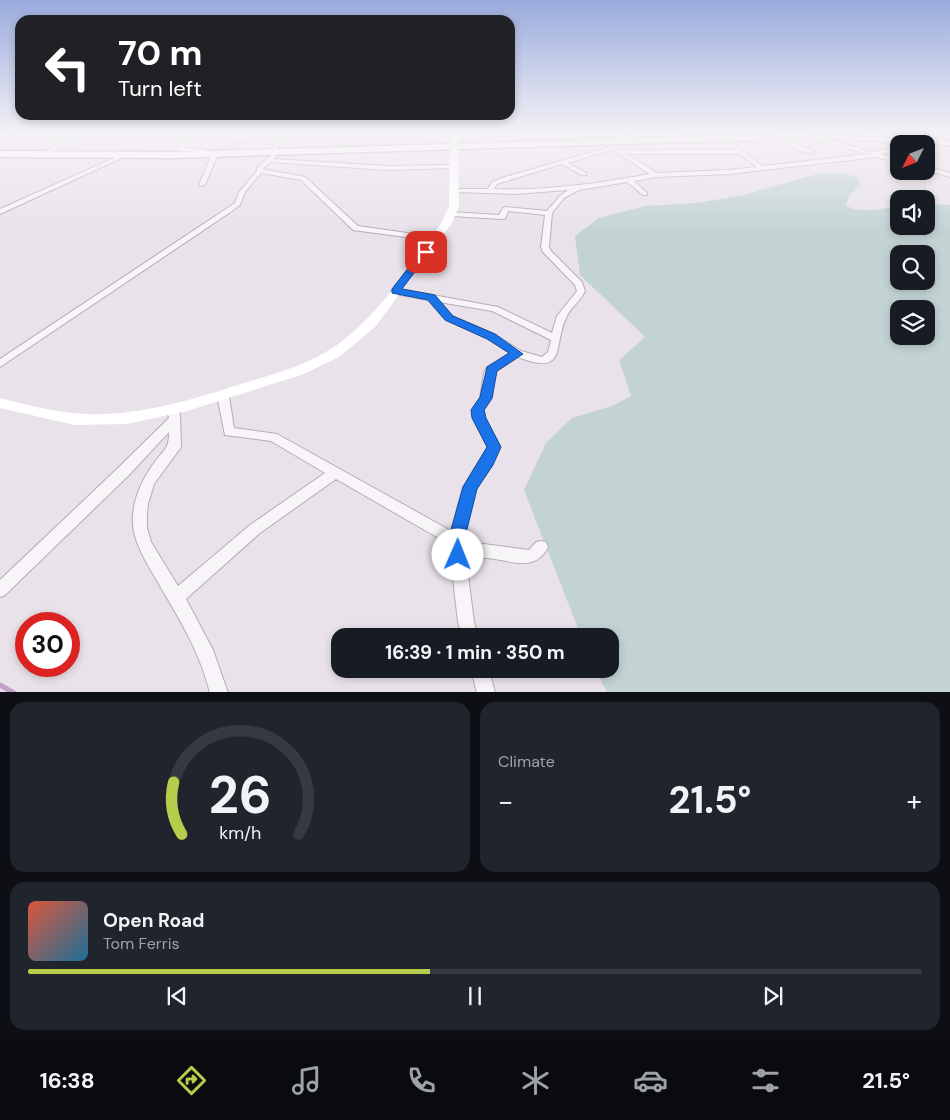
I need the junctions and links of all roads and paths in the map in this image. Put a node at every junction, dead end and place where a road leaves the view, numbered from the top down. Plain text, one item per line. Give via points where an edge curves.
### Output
1 (100, 166) edge
2 (210, 166) edge
3 (262, 166) edge
4 (372, 166) edge
5 (443, 166) edge
6 (453, 166) edge
7 (551, 166) edge
8 (570, 166) edge
9 (642, 166) edge
10 (776, 166) edge
11 (762, 168) joint
12 (950, 169) edge
13 (260, 171) junction
14 (936, 171) joint
15 (584, 174) dead end
16 (703, 174) junction
17 (656, 175) junction
18 (950, 175) edge
19 (628, 179) junction
20 (706, 181) dead end
21 (202, 185) dead end
22 (577, 188) junction
23 (454, 190) junction
24 (490, 191) junction
25 (645, 194) dead end
26 (0, 212) edge
27 (549, 213) junction
28 (451, 214) junction
29 (436, 239) junction
30 (396, 291) junction
31 (432, 298) junction
32 (556, 339) junction
33 (517, 354) junction
34 (0, 364) edge
35 (223, 396) junction
36 (0, 403) edge
37 (174, 414) junction
38 (335, 473) junction
39 (541, 547) dead end
40 (457, 548) junction
41 (0, 590) edge
42 (176, 597) junction
43 (468, 628) edge
44 (482, 678) edge
45 (219, 692) edge
46 (486, 692) edge

1 - 26 street
2 - 21 street
3 - 13 street
4 - 5 street
6 - 23 main road
7 - 24 street via 494,182
8 - 15 street
9 - 17 street
10 - 11 street
11 - 16 street
12 - 14 street
13 - 29 street via 303,178 356,228
13 - 34 street via 242,192 238,204 230,210
14 - 18 street
16 - 17 street
16 - 20 street
17 - 19 street
19 - 22 street
19 - 25 street
22 - 24 street
22 - 27 street via 562,197
23 - 24 street
23 - 28 main road
27 - 28 street via 505,209 502,217
27 - 32 street via 547,252 581,289 577,299 564,313
28 - 29 main road
29 - 30 main road
30 - 31 street
30 - 35 main road via 365,328 329,356
31 - 32 street via 495,309
31 - 33 street via 449,318 491,336
32 - 33 street via 555,353 546,360
33 - 40 street via 489,373 486,398 478,410 494,447 470,487
35 - 37 main road
35 - 38 street via 229,432 273,437
36 - 37 main road via 58,418 84,420
37 - 41 street via 123,472
37 - 42 street via 175,447 156,467 148,483 142,499 139,530
38 - 40 street
38 - 42 street via 255,529
39 - 40 street via 530,557
40 - 43 street
42 - 45 street via 198,638
44 - 46 street

